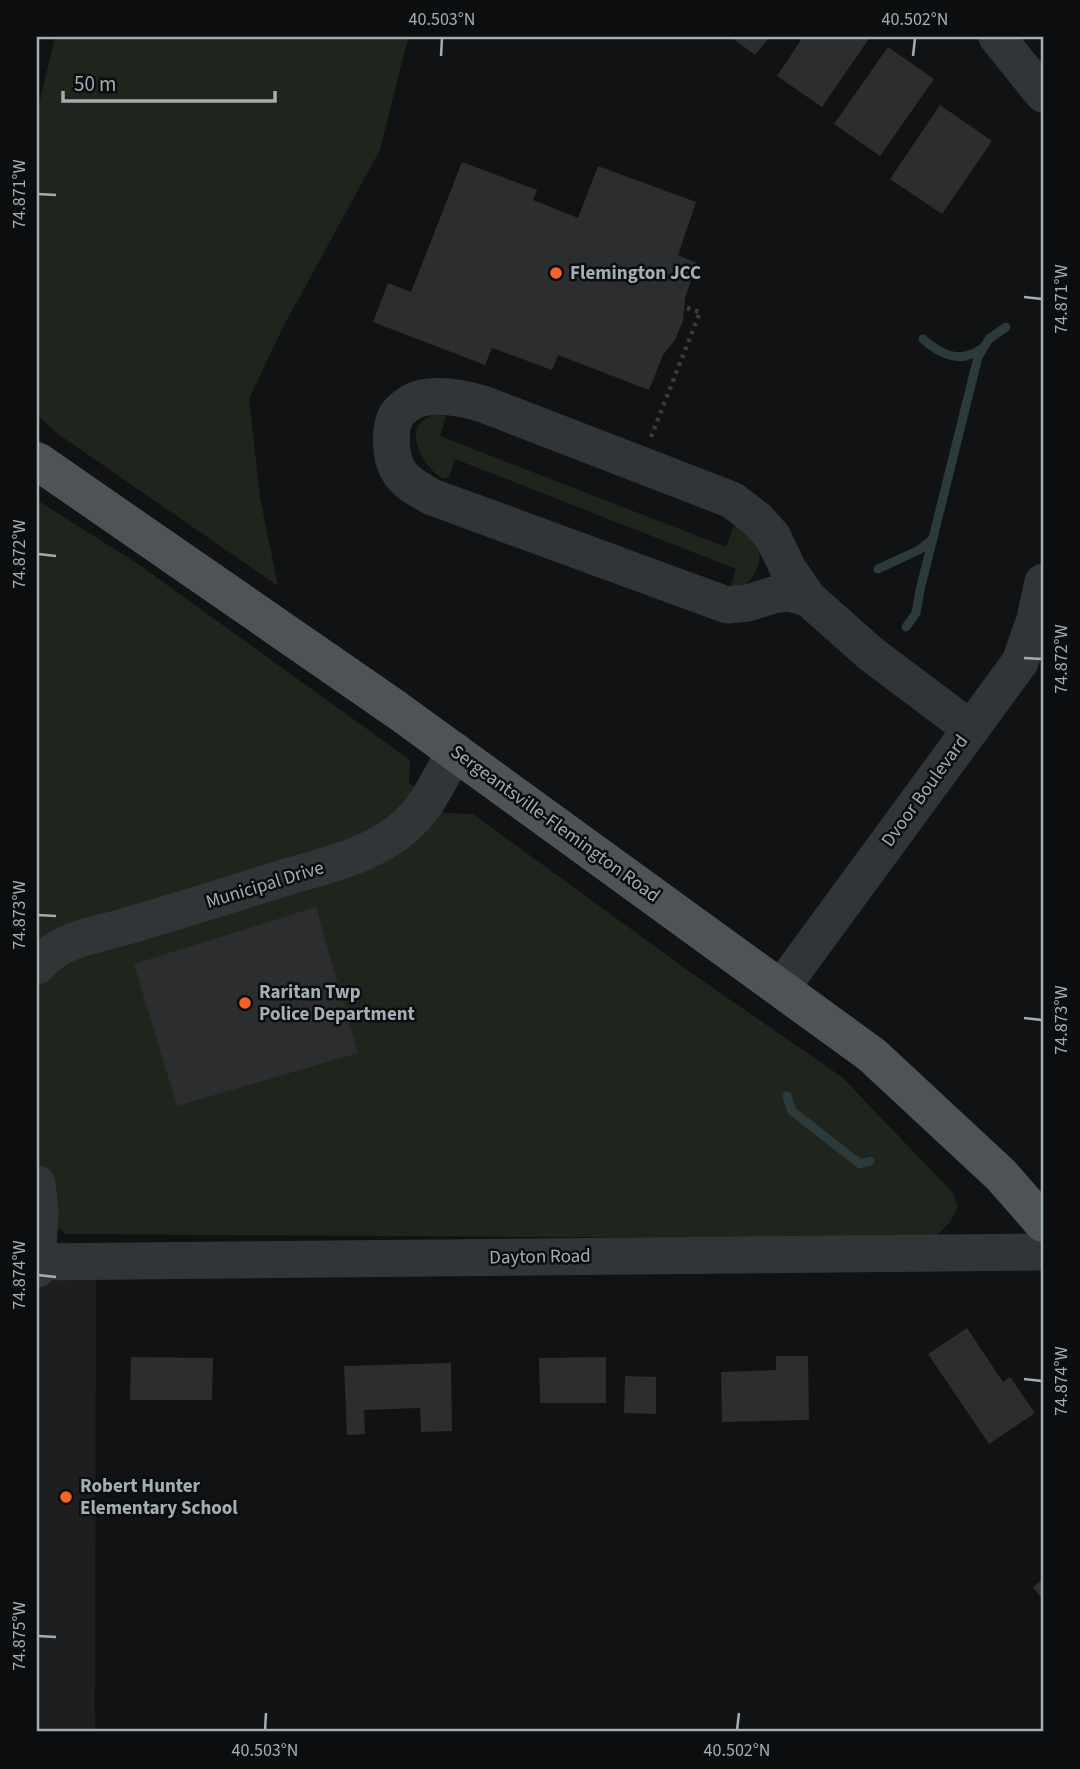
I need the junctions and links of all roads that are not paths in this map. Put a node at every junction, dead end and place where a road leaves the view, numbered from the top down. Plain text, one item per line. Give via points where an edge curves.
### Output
1 (997, 37) edge
2 (1043, 94) edge
3 (37, 461) edge
4 (1043, 582) edge
5 (808, 598) junction
6 (971, 729) junction
7 (455, 751) junction
8 (37, 966) edge
9 (781, 988) junction
10 (37, 1184) edge
11 (1043, 1223) edge
12 (1043, 1252) edge
13 (37, 1262) edge
14 (37, 1269) edge

1 - 2 street
3 - 7 main road, Sergeantsville-Flemington Road
4 - 6 street, Dvoor Boulevard via 1020,662
5 - 5 street via 772,537 732,500 466,399 438,396 416,400 397,415 390,442 397,469 432,497 727,605 789,593
5 - 6 street via 871,654
6 - 9 street, Dvoor Boulevard
7 - 8 street, Municipal Drive via 429,799 403,829 381,844 331,865 76,939
7 - 9 main road, Sergeantsville-Flemington Road
9 - 11 main road, Sergeantsville-Flemington Road via 872,1055 1001,1175
10 - 13 street
12 - 13 street, Dayton Road
13 - 14 street

